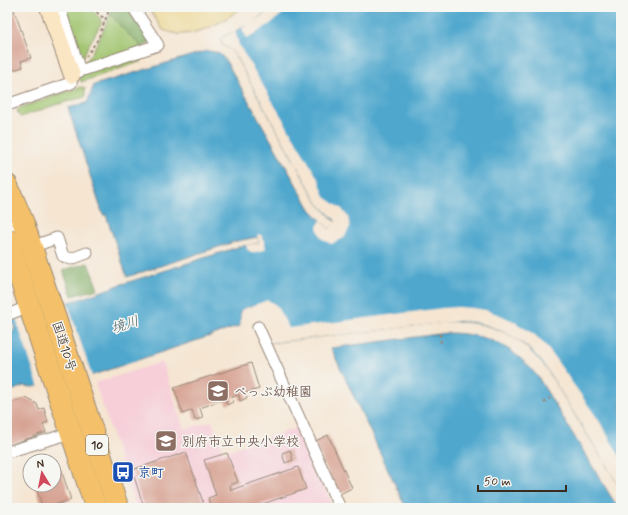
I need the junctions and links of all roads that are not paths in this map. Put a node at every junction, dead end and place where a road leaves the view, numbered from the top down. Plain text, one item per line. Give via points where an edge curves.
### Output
1 (48, 7) edge
2 (59, 7) edge
3 (133, 7) edge
4 (76, 73) junction
5 (7, 105) edge
6 (7, 185) edge
7 (15, 224) edge
8 (7, 239) edge
9 (31, 247) junction
10 (87, 253) dead end
11 (31, 309) junction
12 (7, 315) edge
13 (258, 327) dead end
14 (71, 433) junction
15 (7, 452) edge
16 (96, 508) edge
17 (118, 508) edge
18 (340, 508) edge

1 - 4 street
2 - 4 street
3 - 4 street via 158,45
4 - 5 street via 71,83
6 - 7 highway, 国道10号 / 10
7 - 9 highway, 国道10号 / 10
8 - 11 highway, 国道10号 / 10
9 - 10 street via 57,238 63,256 71,259
9 - 17 highway, 国道10号 / 10
11 - 12 street
11 - 14 highway, 国道10号 / 10
13 - 18 street
14 - 15 street
14 - 16 highway, 国道10号 / 10

